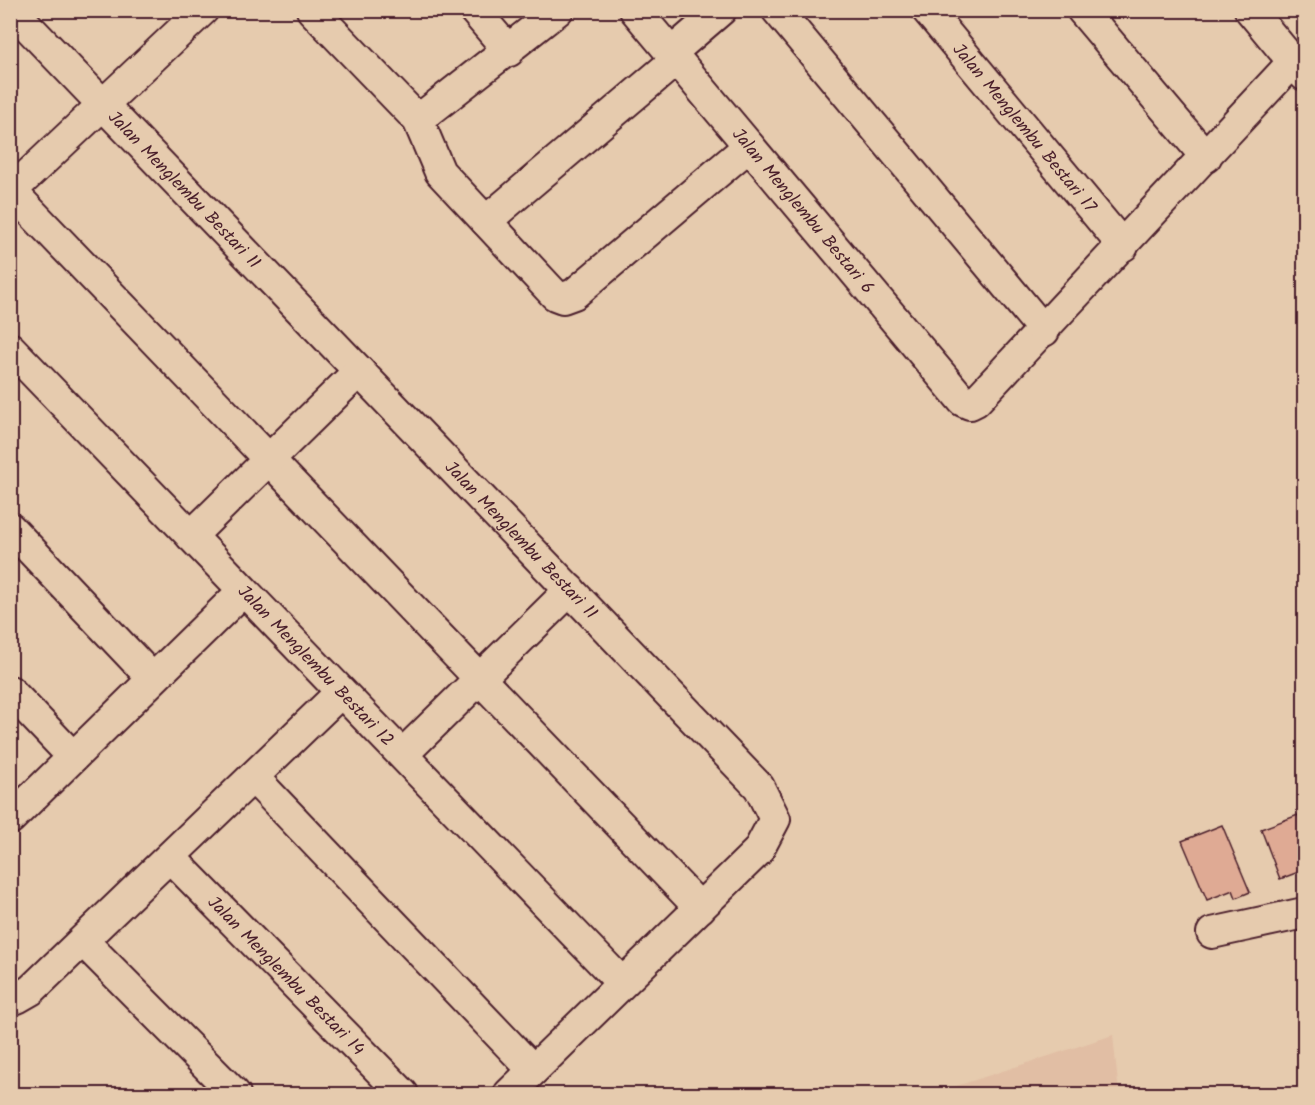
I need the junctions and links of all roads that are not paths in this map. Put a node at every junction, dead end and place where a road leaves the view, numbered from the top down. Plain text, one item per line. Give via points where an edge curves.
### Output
1 (12, 10) edge
2 (203, 10) edge
3 (312, 10) edge
4 (474, 10) edge
5 (558, 10) edge
6 (635, 10) edge
7 (721, 10) edge
8 (777, 10) edge
9 (927, 10) edge
10 (1082, 10) edge
11 (1250, 10) edge
12 (509, 51) junction
13 (674, 56) junction
14 (1299, 69) edge
15 (102, 104) junction
16 (418, 120) junction
17 (749, 146) junction
18 (1206, 157) junction
19 (11, 192) edge
20 (486, 221) junction
21 (1123, 246) junction
22 (1044, 331) junction
23 (10, 348) edge
24 (359, 371) junction
25 (269, 459) junction
26 (10, 528) edge
27 (191, 536) junction
28 (570, 590) junction
29 (243, 591) junction
30 (152, 678) junction
31 (479, 678) junction
32 (10, 691) edge
33 (340, 693) junction
34 (402, 754) junction
35 (73, 757) junction
36 (253, 777) junction
37 (10, 819) edge
38 (170, 857) junction
39 (700, 908) junction
40 (1305, 913) edge
41 (1212, 933) dead end
42 (83, 940) junction
43 (622, 983) junction
44 (10, 996) edge
45 (533, 1070) junction
46 (235, 1095) edge
47 (403, 1095) edge
48 (509, 1095) edge

1 - 15 street, Jalan Menglembu Bestari 11
2 - 15 street
3 - 16 street
4 - 12 street
5 - 12 street
6 - 13 street, Jalan Menglembu Bestari 6
7 - 13 street
8 - 22 street
9 - 21 street, Jalan Menglembu Bestari 17
10 - 18 street
11 - 14 street
12 - 16 street
13 - 17 street, Jalan Menglembu Bestari 6
13 - 20 street
14 - 18 street
15 - 19 street
15 - 24 street, Jalan Menglembu Bestari 11
16 - 20 street via 440,172
17 - 20 street via 574,294 564,297 555,295
17 - 22 street, Jalan Menglembu Bestari 6 via 963,401 976,401
18 - 21 street
19 - 25 street
21 - 22 street
23 - 27 street, Jalan Menglembu Bestari 12
24 - 25 street
24 - 28 street, Jalan Menglembu Bestari 11
25 - 27 street
25 - 31 street
26 - 30 street
27 - 29 street, Jalan Menglembu Bestari 12
28 - 31 street
28 - 39 street, Jalan Menglembu Bestari 11 via 759,787 775,819 758,851
29 - 30 street
29 - 33 street, Jalan Menglembu Bestari 12
30 - 35 street
31 - 34 street
31 - 39 street
32 - 35 street
33 - 34 street, Jalan Menglembu Bestari 12
33 - 36 street
34 - 43 street, Jalan Menglembu Bestari 12
35 - 37 street
36 - 38 street
36 - 45 street
38 - 42 street
38 - 47 street, Jalan Menglembu Bestari 14
39 - 43 street, Jalan Menglembu Bestari 11
40 - 41 street
42 - 44 street via 31,990 17,998
42 - 46 street
43 - 45 street, Jalan Menglembu Bestari 11
45 - 48 street, Jalan Menglembu Bestari 11

